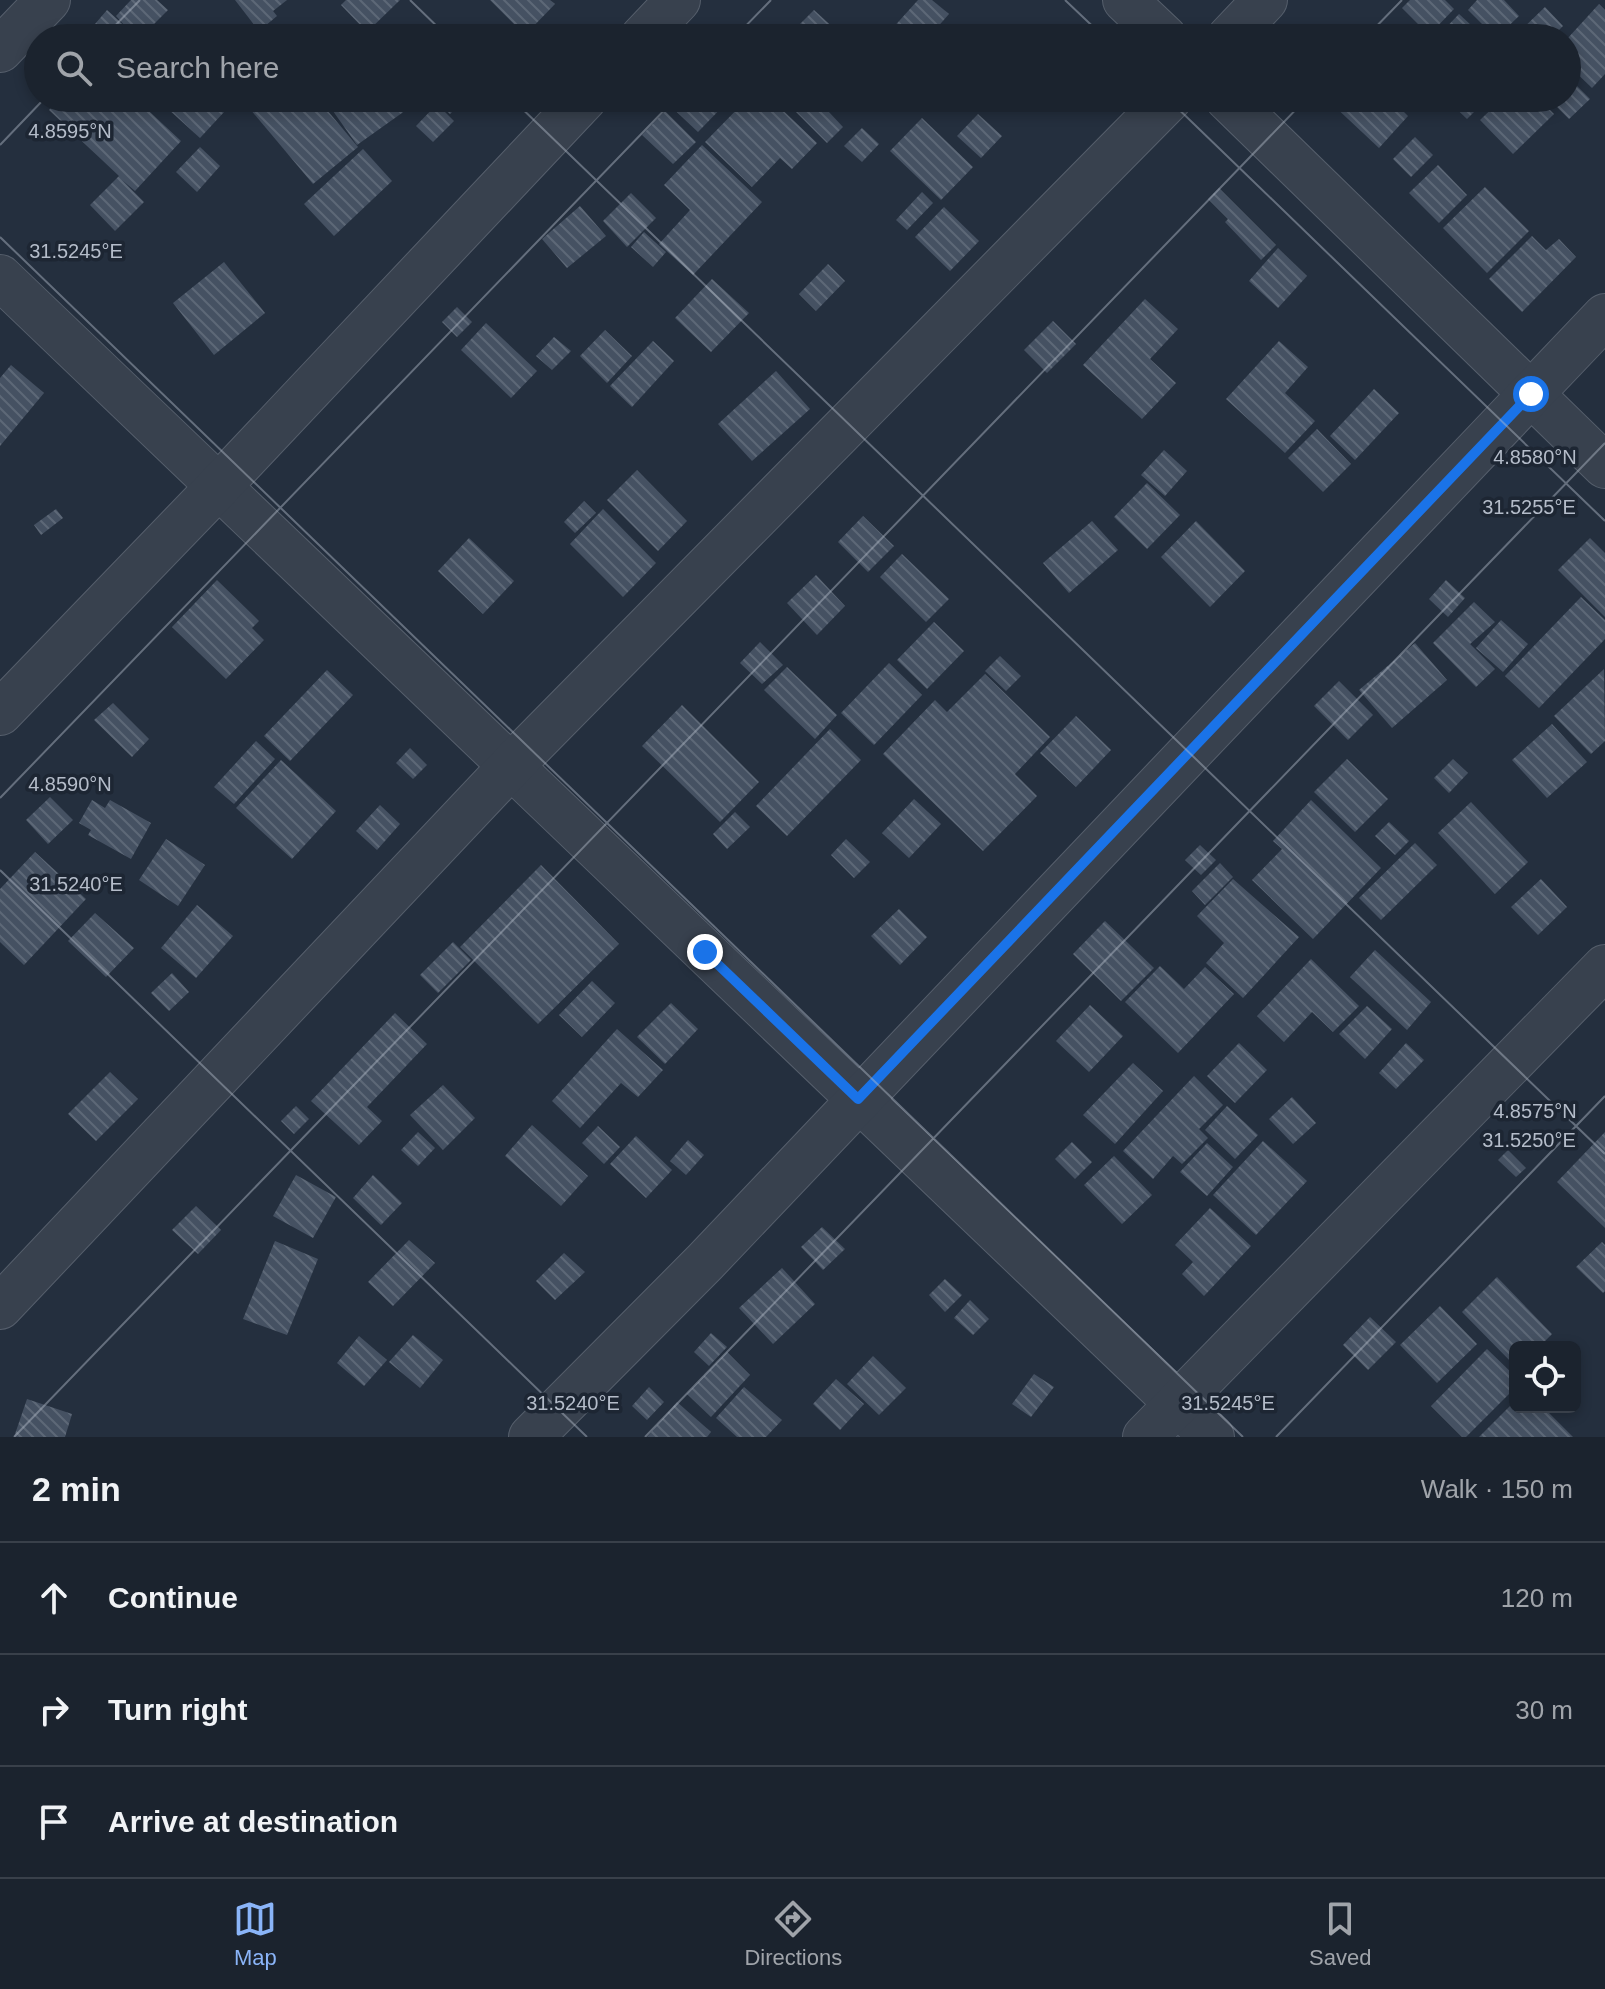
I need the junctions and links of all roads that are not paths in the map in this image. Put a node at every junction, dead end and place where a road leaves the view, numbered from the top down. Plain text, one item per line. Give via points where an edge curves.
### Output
1 (48, 0) edge
2 (678, 0) edge
3 (1125, 0) edge
4 (1265, 0) edge
5 (25, 24) edge
6 (655, 24) edge
7 (1150, 24) edge
8 (1242, 24) edge
9 (24, 25) edge
10 (0, 50) edge
11 (572, 112) edge
12 (1156, 112) edge
13 (1241, 112) edge
14 (0, 277) edge
15 (1605, 316) edge
16 (1531, 394) junction
17 (1605, 466) edge
18 (219, 486) junction
19 (0, 713) edge
20 (511, 766) junction
21 (1605, 967) edge
22 (858, 1099) junction
23 (0, 1307) edge
24 (1176, 1403) junction
25 (531, 1437) edge
26 (1145, 1437) edge
27 (1212, 1437) edge

1 - 5 street
2 - 6 street
3 - 7 street
4 - 8 street
9 - 10 street
11 - 18 street
12 - 20 street
13 - 16 street
14 - 18 street
15 - 16 street
16 - 17 street
16 - 22 street
18 - 19 street
18 - 20 street
20 - 22 street
20 - 23 street
21 - 24 street
22 - 24 street
22 - 25 street
24 - 26 street
24 - 27 street

